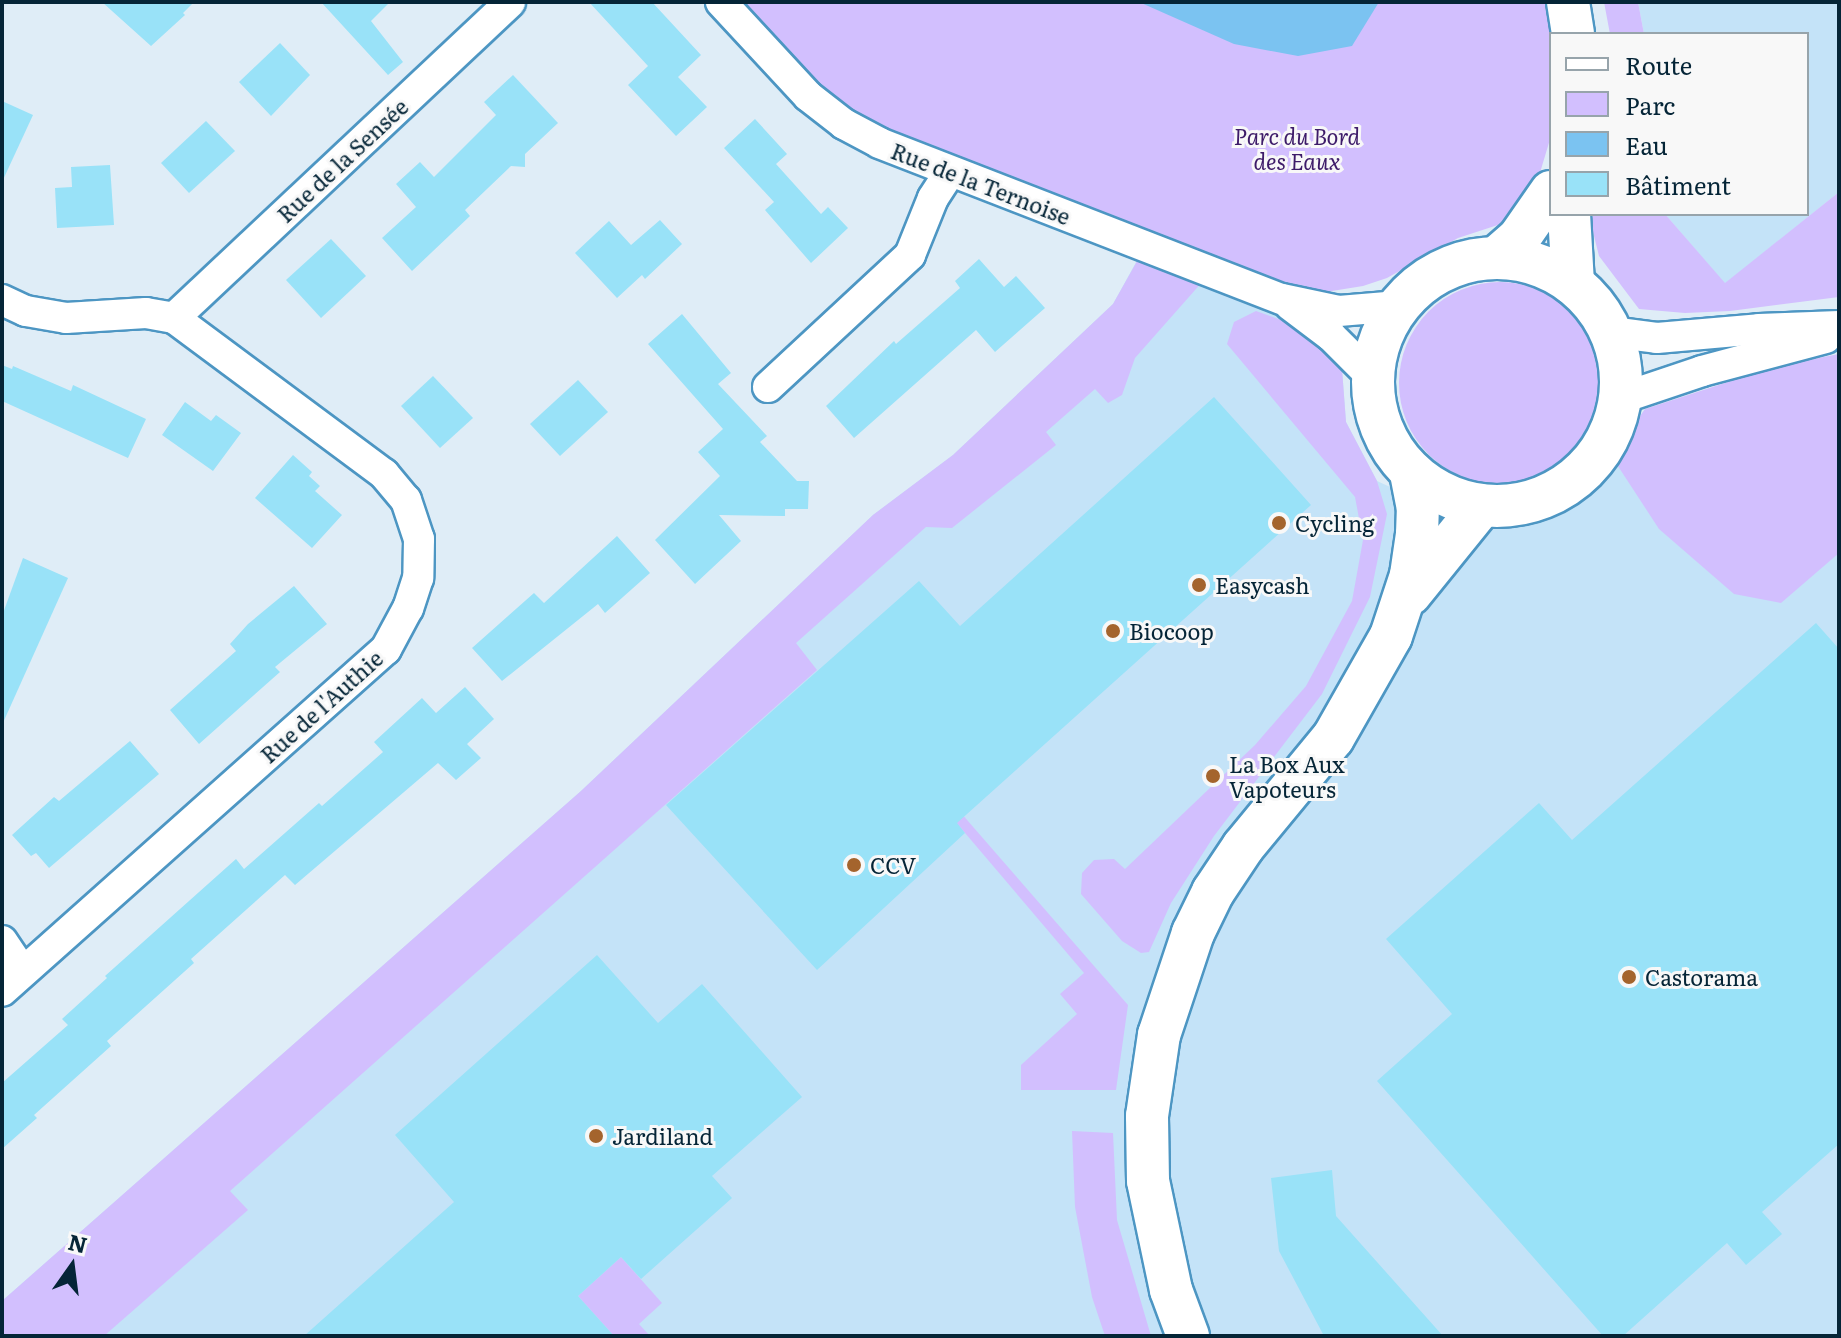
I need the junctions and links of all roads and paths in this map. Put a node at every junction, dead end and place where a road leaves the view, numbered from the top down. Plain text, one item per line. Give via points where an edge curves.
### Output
1 (510, 2) edge
2 (721, 2) edge
3 (1568, 2) edge
4 (1573, 32) edge
5 (950, 172) junction
6 (1549, 195) edge
7 (1569, 216) edge
8 (1496, 258) junction
9 (1573, 284) junction
10 (1282, 299) junction
11 (2, 300) edge
12 (1399, 306) junction
13 (174, 318) junction
14 (1839, 326) edge
15 (1611, 332) junction
16 (1839, 334) edge
17 (1373, 378) junction
18 (768, 387) dead end
19 (1622, 398) junction
20 (1411, 472) junction
21 (1482, 505) junction
22 (1403, 606) junction
23 (2, 941) edge
24 (12, 981) edge
25 (1188, 1336) edge

1 - 13 street, Rue de la Sensée
2 - 5 street, Rue de la Ternoise via 808,96 844,124
3 - 4 street
5 - 10 street, Rue de la Ternoise
5 - 18 street via 933,198 910,255
6 - 8 street via 1519,238
7 - 9 street
8 - 9 street via 1537,264
8 - 12 street via 1459,264 1426,280
9 - 15 street via 1595,305
10 - 12 street, Rue de la Ternoise via 1339,311
10 - 17 street, Rue de la Ternoise via 1331,336
11 - 13 street via 26,311 66,318 146,313
12 - 17 street via 1380,339
13 - 24 street, Rue de l'Authie via 384,474 406,500 415,526 418,578 386,649
14 - 15 street via 1657,338
15 - 19 street
16 - 19 street
17 - 20 street via 1380,423
19 - 21 street via 1608,439 1570,482 1513,505
20 - 21 street via 1444,494
20 - 22 street via 1417,534
21 - 22 street
22 - 25 street via 1333,738 1213,892 1193,933 1159,1035 1147,1116 1148,1181 1171,1290
23 - 24 street

